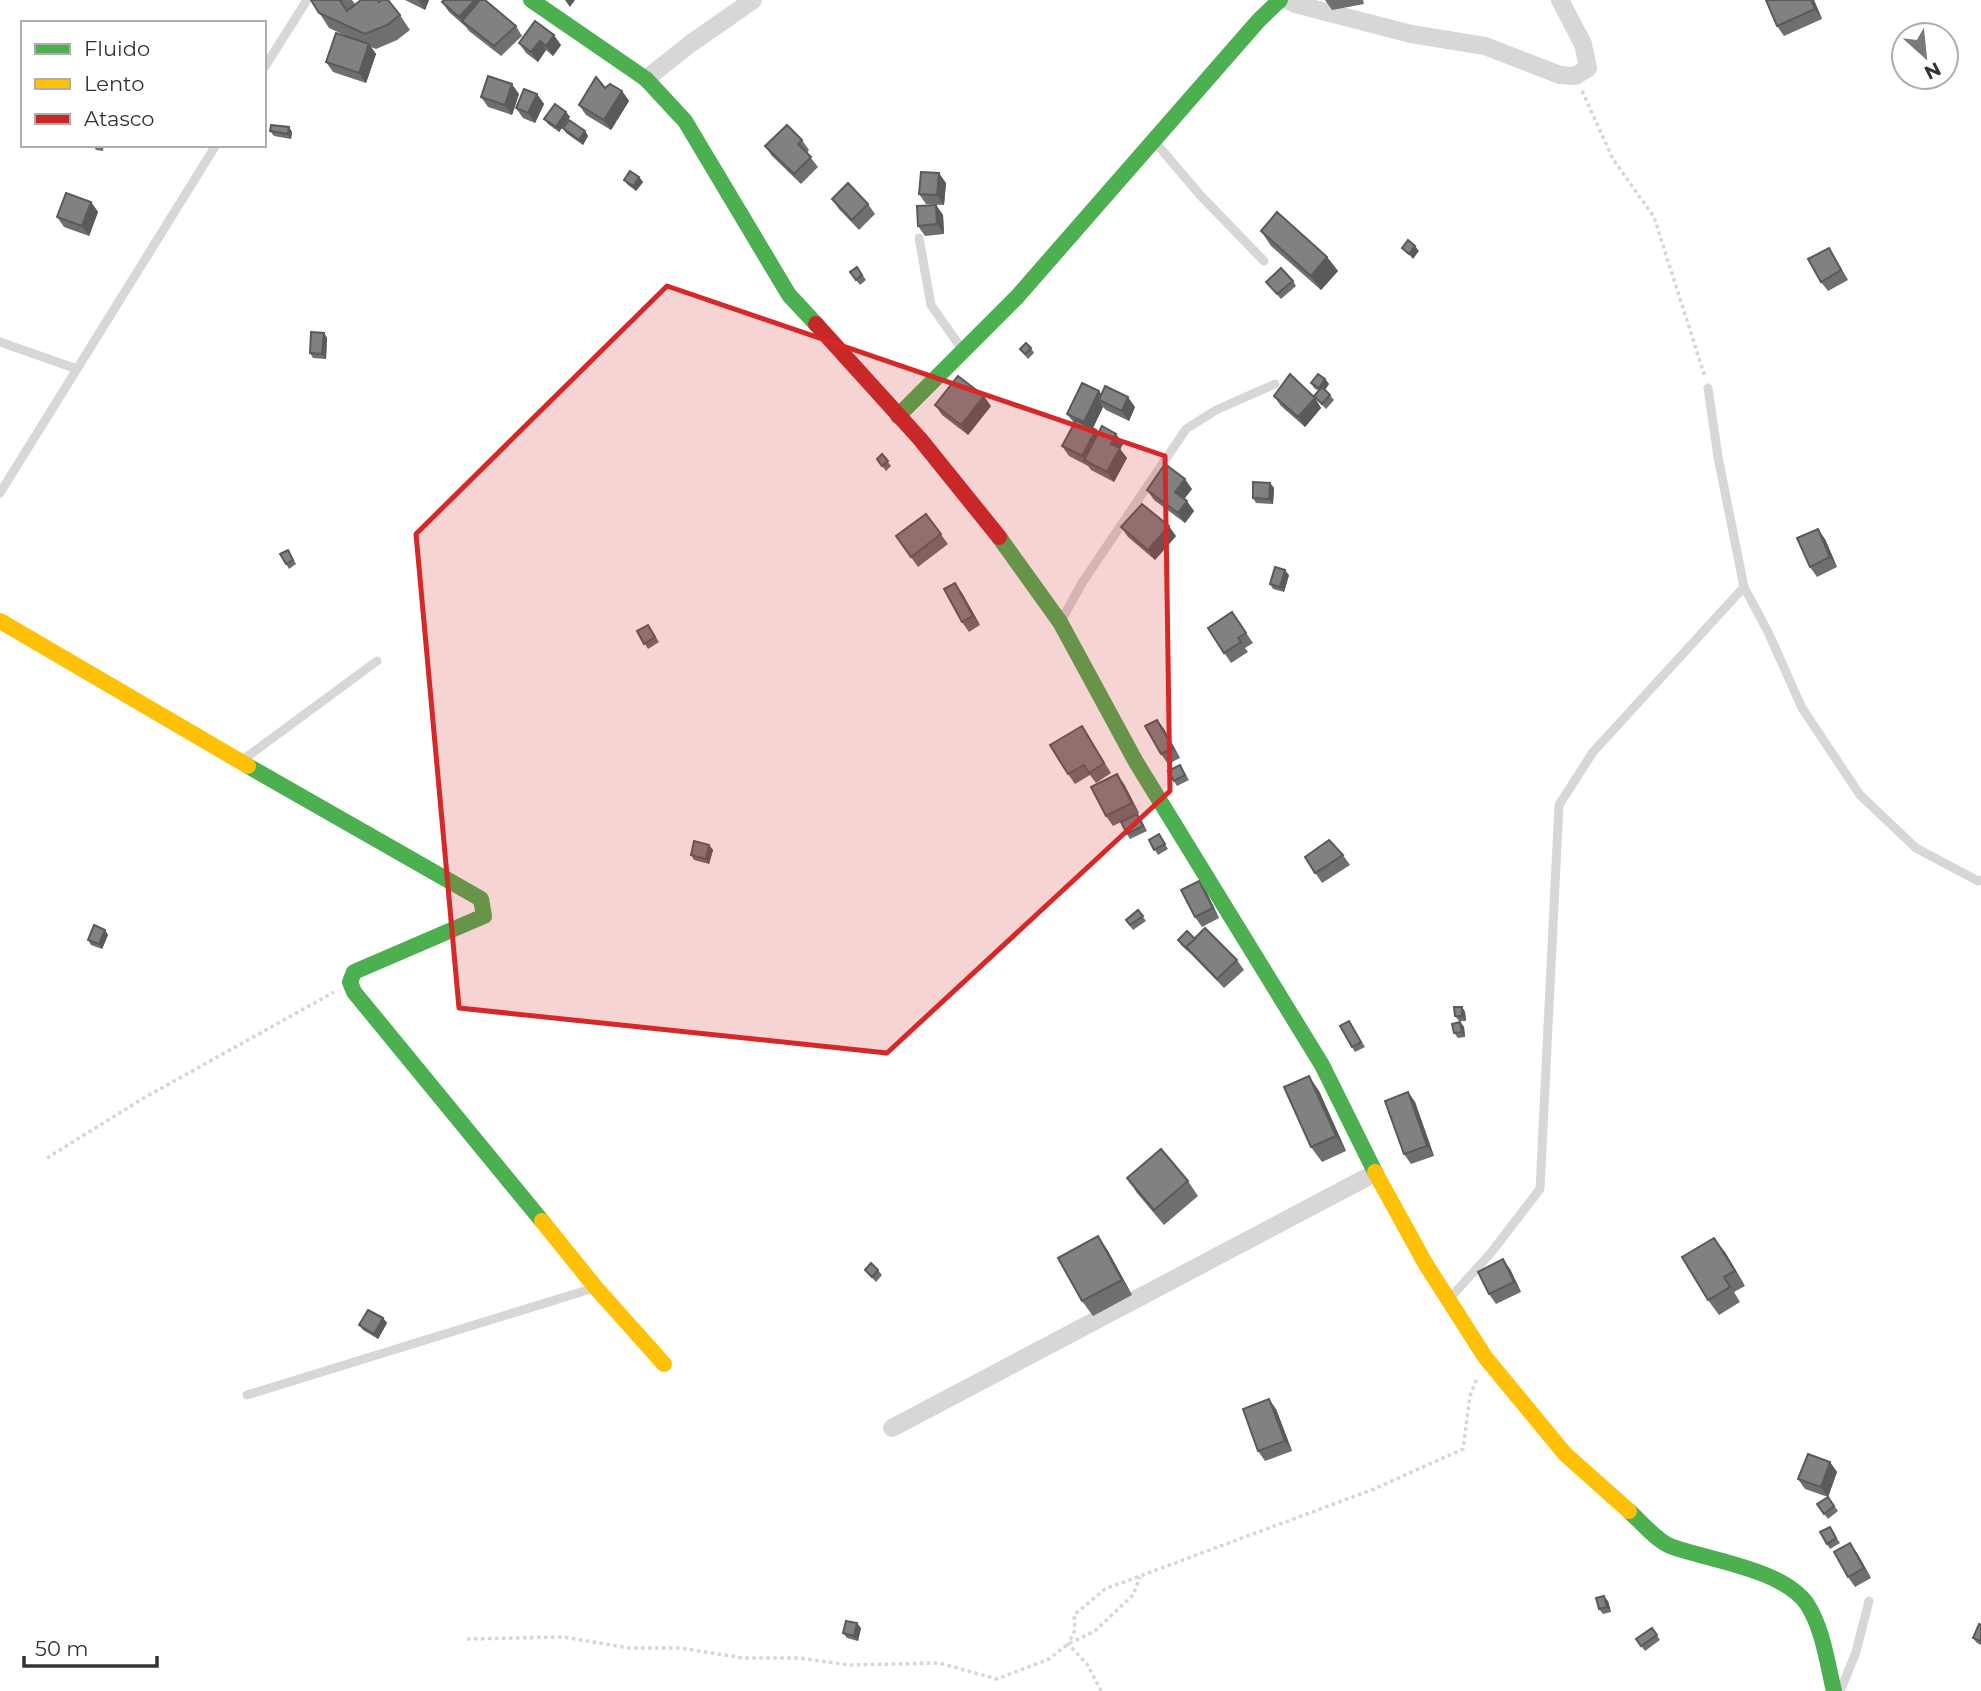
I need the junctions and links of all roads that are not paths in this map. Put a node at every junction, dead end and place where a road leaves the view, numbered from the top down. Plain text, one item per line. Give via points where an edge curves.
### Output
1 (307, 0) edge
2 (531, 0) edge
3 (752, 0) edge
4 (1280, 0) edge
5 (1287, 0) edge
6 (1560, 0) edge
7 (266, 65) edge
8 (646, 79) junction
9 (1154, 141) junction
10 (215, 147) edge
11 (919, 238) dead end
12 (1264, 261) dead end
13 (0, 342) edge
14 (963, 350) junction
15 (77, 369) junction
16 (1275, 384) dead end
17 (1708, 388) road end
18 (898, 416) junction
19 (0, 493) edge
20 (1744, 587) junction
21 (0, 621) edge
22 (1060, 622) junction
23 (377, 661) dead end
24 (240, 762) junction
25 (1981, 880) edge
26 (1375, 1174) junction
27 (596, 1288) junction
28 (1448, 1300) junction
29 (664, 1364) dead end
30 (247, 1395) dead end
31 (892, 1428) dead end
32 (1868, 1601) dead end
33 (1834, 1691) edge
34 (1840, 1691) edge

1 - 7 lane
2 - 8 street
3 - 8 street
4 - 9 street
5 - 6 street via 1411,34 1485,46 1560,75 1575,76 1588,68 1583,44
8 - 18 street via 685,121 789,295
9 - 12 lane
9 - 14 street via 1017,297
10 - 15 lane
11 - 14 lane via 930,305
13 - 15 lane
14 - 18 street
15 - 19 lane
16 - 22 lane via 1186,429
17 - 20 lane
18 - 22 street via 991,526
20 - 25 lane via 1802,708 1860,795 1916,848
20 - 28 lane via 1593,752 1559,805 1540,1189
21 - 24 street
22 - 26 street via 1136,762 1322,1065
23 - 24 lane
24 - 27 street via 481,899 484,916 354,972 350,982
26 - 28 street
26 - 31 street
27 - 29 street
27 - 30 lane
28 - 33 street via 1485,1357 1565,1454 1667,1545 1782,1583 1806,1603 1822,1639
32 - 34 lane via 1856,1653

